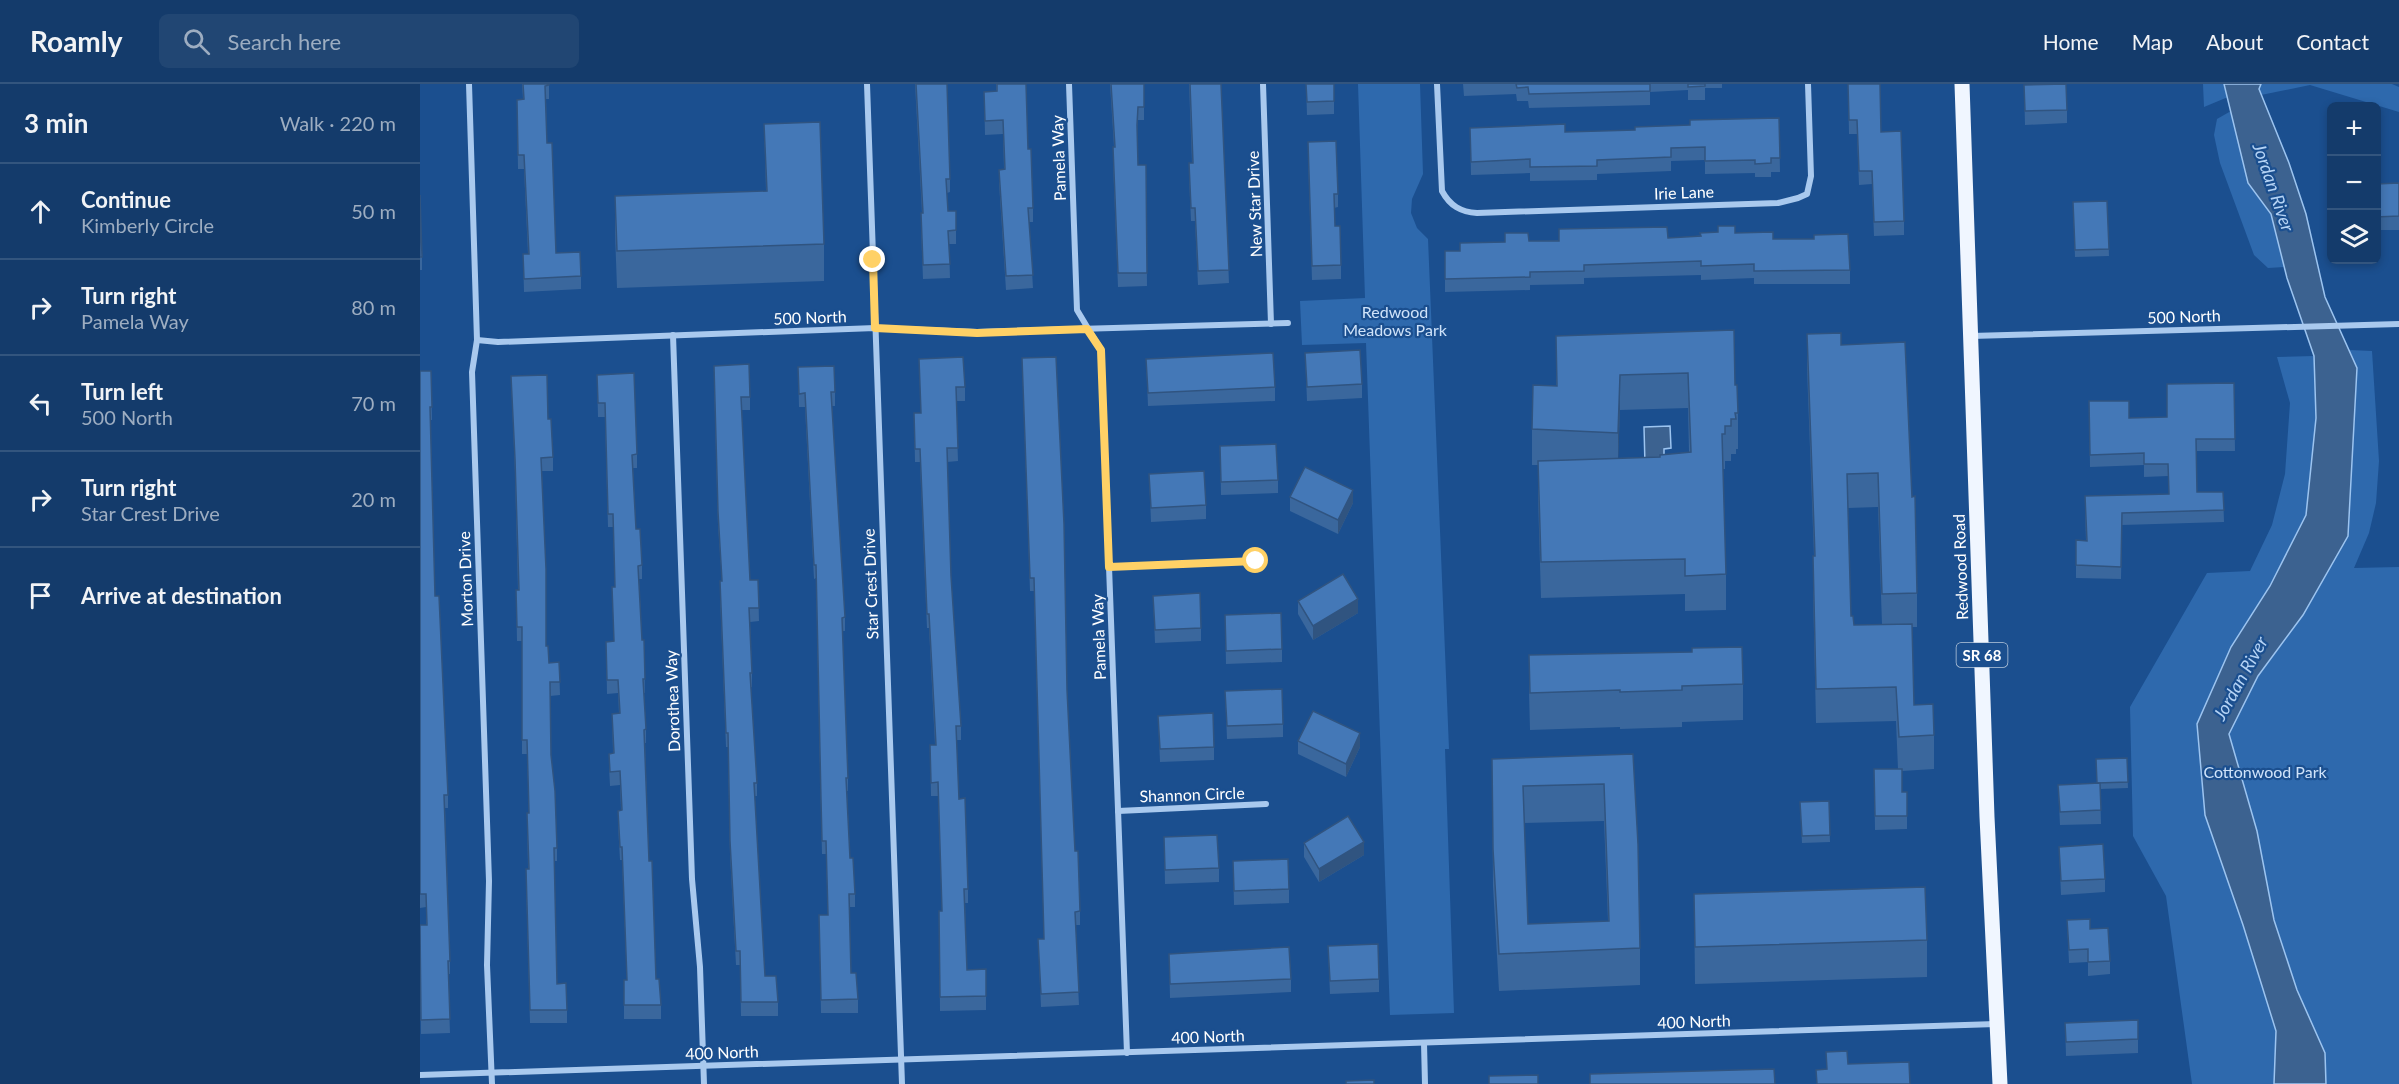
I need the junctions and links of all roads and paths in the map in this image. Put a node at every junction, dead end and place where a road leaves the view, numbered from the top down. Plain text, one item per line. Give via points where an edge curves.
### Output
1 (469, 84) edge
2 (867, 84) edge
3 (1070, 84) edge
4 (1263, 84) edge
5 (1437, 84) edge
6 (1808, 84) edge
7 (1962, 84) edge
8 (1288, 323) dead end
9 (1271, 324) junction
10 (2399, 324) edge
11 (875, 328) junction
12 (1087, 329) junction
13 (673, 335) junction
14 (1970, 336) junction
15 (477, 340) junction
16 (1256, 561) dead end
17 (1109, 567) junction
18 (1266, 804) dead end
19 (1118, 810) junction
20 (1996, 1024) junction
21 (1424, 1043) junction
22 (1127, 1053) junction
23 (900, 1060) junction
24 (704, 1066) junction
25 (491, 1073) junction
26 (420, 1075) edge
27 (492, 1084) edge
28 (704, 1084) edge
29 (902, 1084) edge
30 (1425, 1084) edge
31 (2000, 1084) edge

1 - 15 street, Morton Drive
2 - 11 street, Star Crest Drive
3 - 12 street, Pamela Way via 1077,310
4 - 9 street, New Star Drive
5 - 6 street, Irie Lane via 1442,191 1451,204 1477,213 1778,203 1798,198 1807,194 1811,176
7 - 14 main road, Redwood Road / SR 68
8 - 9 street, 500 North
9 - 12 street, 500 North
10 - 14 street, 500 North
11 - 12 street, 500 North via 977,333
11 - 13 street, 500 North
11 - 23 street, Star Crest Drive
12 - 17 street, Pamela Way via 1101,350
13 - 15 street, 500 North
13 - 24 street, Dorothea Way via 692,879
14 - 20 main road, Redwood Road / SR 68
15 - 25 street, Morton Drive via 472,372 489,881
16 - 17 street
17 - 19 street, Pamela Way
18 - 19 street, Shannon Circle
19 - 22 street, Pamela Way
20 - 21 street, 400 North
20 - 31 main road, Redwood Road / SR 68
21 - 22 street, 400 North
21 - 30 street
22 - 23 street, 400 North
23 - 24 street, 400 North
23 - 29 street, Star Crest Drive
24 - 25 street, 400 North
24 - 28 street, Dorothea Way
25 - 26 street, 400 North
25 - 27 street, Morton Drive

